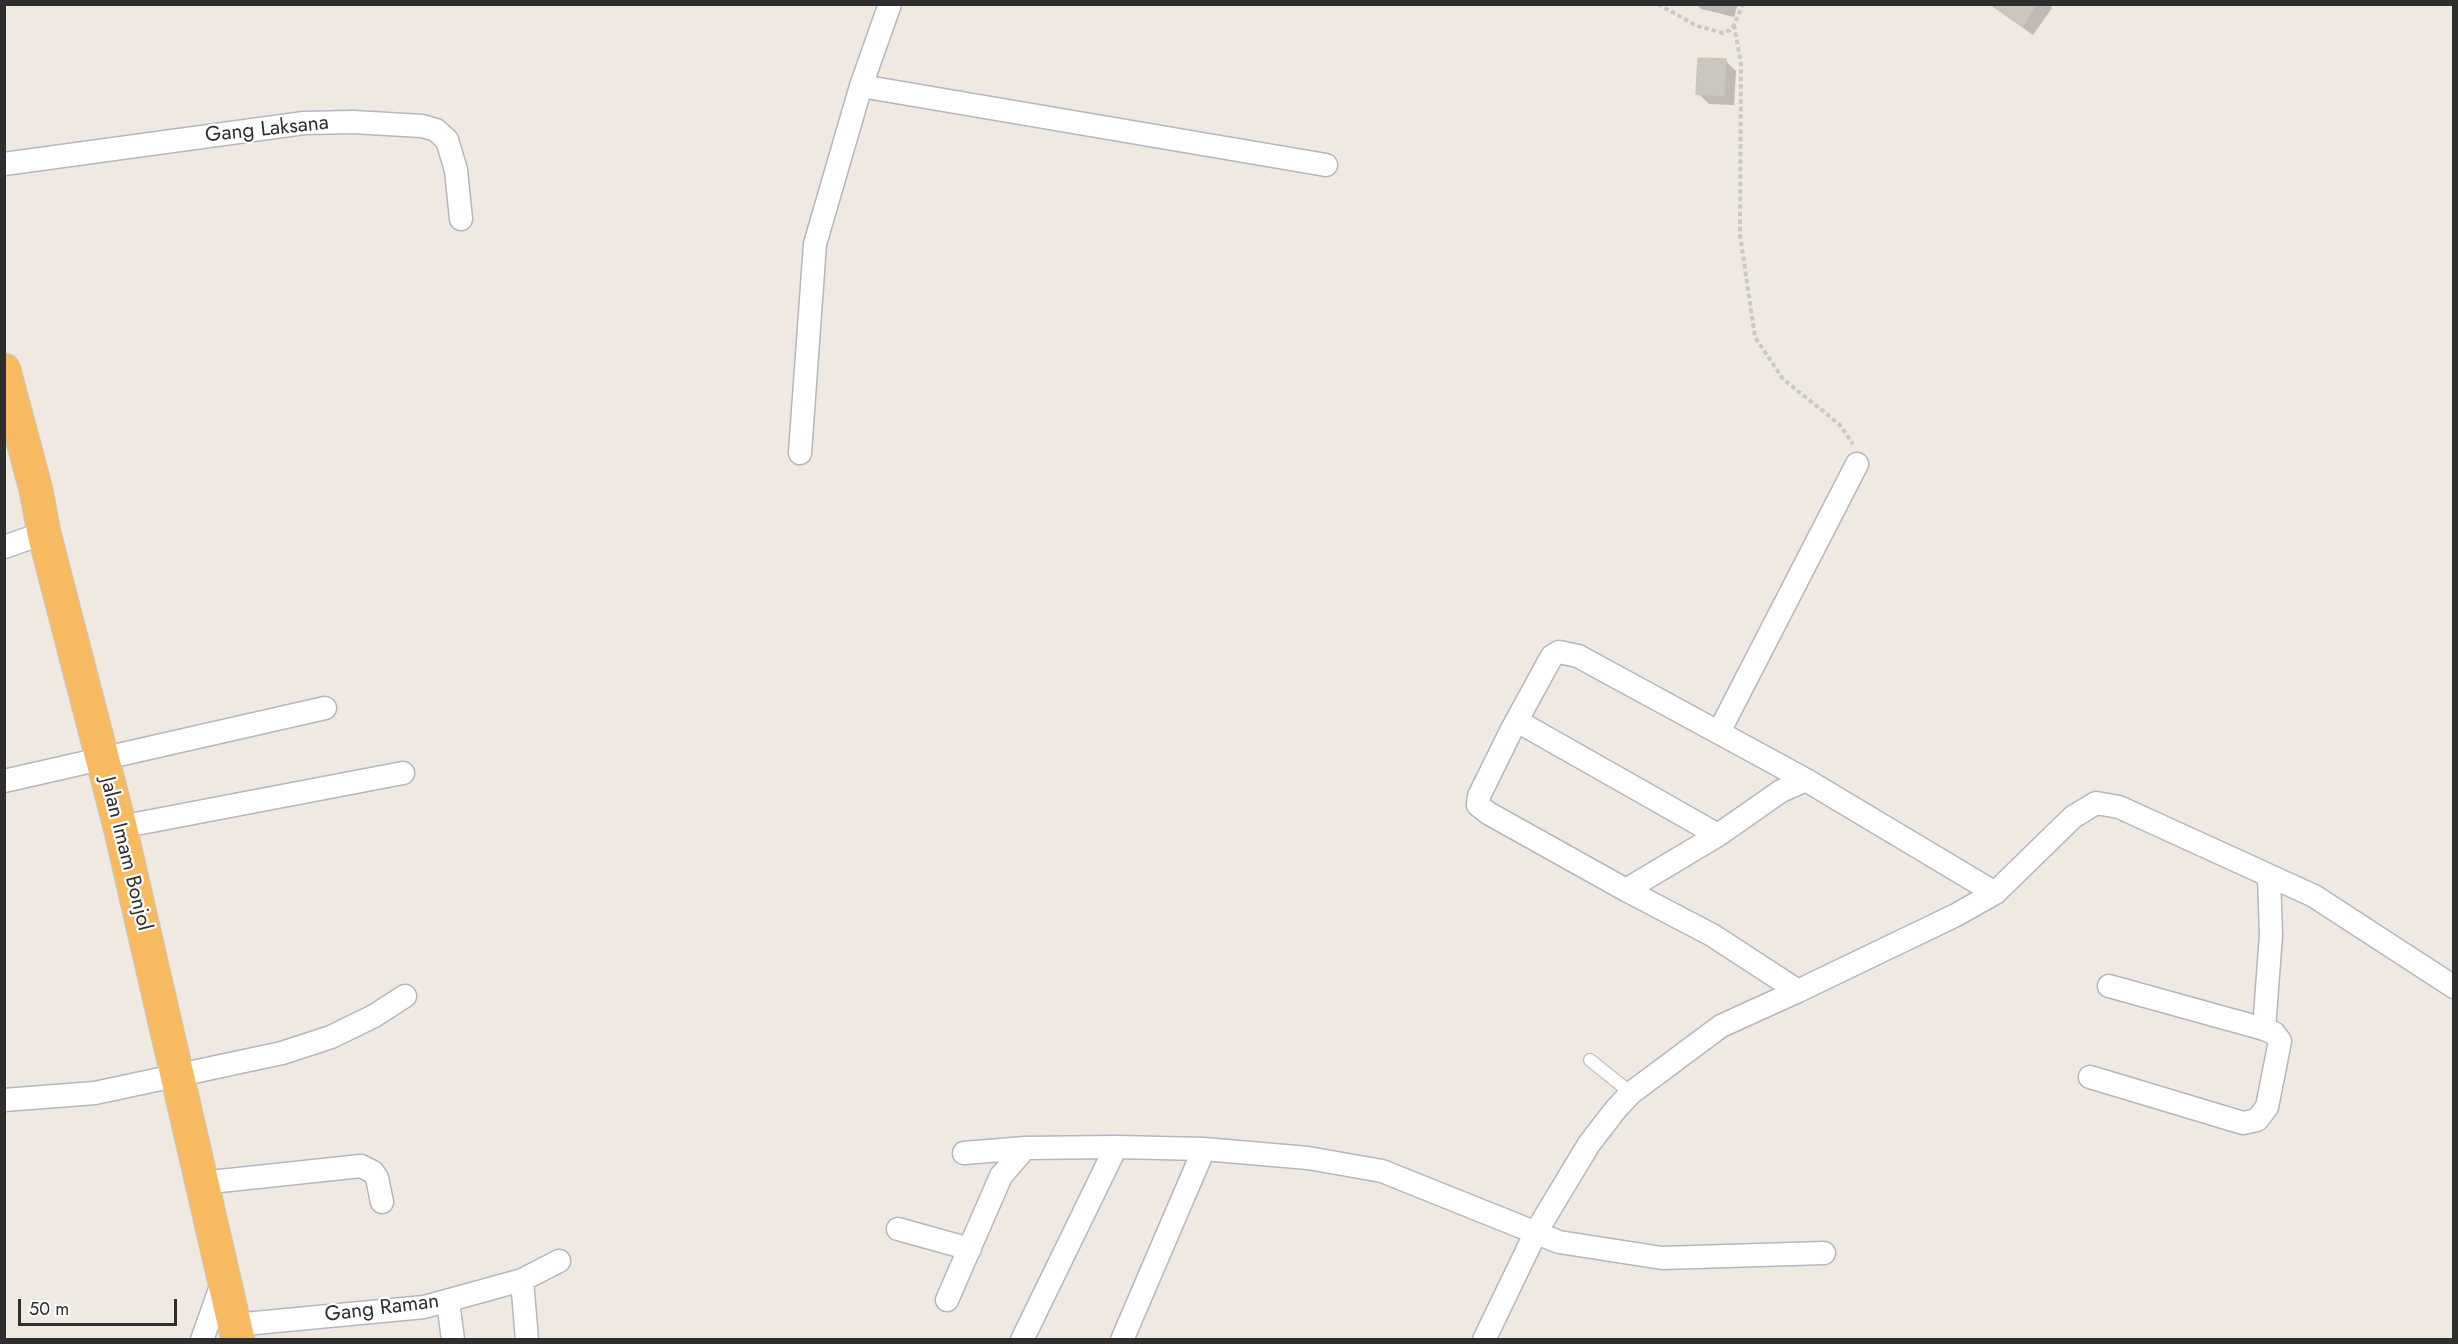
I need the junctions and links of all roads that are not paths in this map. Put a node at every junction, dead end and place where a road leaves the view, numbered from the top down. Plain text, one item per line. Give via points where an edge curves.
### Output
1 (890, 4) edge
2 (861, 86) junction
3 (4, 164) edge
4 (1326, 165) dead end
5 (461, 219) dead end
6 (4, 370) edge
7 (10, 412) edge
8 (800, 453) dead end
9 (1857, 464) road end
10 (44, 533) junction
11 (4, 547) edge
12 (325, 708) dead end
13 (1517, 721) junction
14 (1719, 732) junction
15 (102, 760) junction
16 (403, 773) dead end
17 (1806, 780) junction
18 (4, 781) edge
19 (120, 827) junction
20 (1718, 834) junction
21 (2269, 876) junction
22 (1626, 890) junction
23 (1995, 893) junction
24 (2109, 986) dead end
25 (2454, 987) edge
26 (1798, 991) junction
27 (405, 996) dead end
28 (2264, 1029) junction
29 (1590, 1060) dead end
30 (177, 1074) junction
31 (2090, 1077) dead end
32 (1631, 1093) junction
33 (4, 1100) edge
34 (1116, 1147) junction
35 (1025, 1148) junction
36 (1204, 1149) junction
37 (964, 1152) dead end
38 (201, 1183) junction
39 (382, 1202) dead end
40 (898, 1229) dead end
41 (1536, 1232) junction
42 (970, 1249) junction
43 (1824, 1253) dead end
44 (559, 1261) dead end
45 (224, 1277) junction
46 (522, 1280) junction
47 (947, 1300) dead end
48 (448, 1301) junction
49 (236, 1332) edge
50 (202, 1340) edge
51 (453, 1340) edge
52 (527, 1340) edge
53 (1022, 1340) edge
54 (1122, 1340) edge
55 (1484, 1340) edge

1 - 2 street
2 - 4 street
2 - 8 street via 816,244
3 - 5 street, Gang Laksana via 304,123 422,126 436,130 447,140 456,170
6 - 7 highway, Jalan Imam Bonjol
7 - 10 highway, Jalan Imam Bonjol via 36,490
9 - 14 street
10 - 11 street
10 - 15 highway, Jalan Imam Bonjol
12 - 15 street
13 - 14 street via 1552,656 1559,652 1578,656
13 - 20 street
13 - 22 street via 1478,805
14 - 17 street
15 - 18 street
15 - 19 highway, Jalan Imam Bonjol
16 - 19 street
17 - 20 street via 1781,790
17 - 23 street
19 - 30 highway, Jalan Imam Bonjol
20 - 22 street
21 - 23 street via 2119,807 2096,803 2073,817
21 - 25 street via 2314,897
21 - 28 street via 2271,935
22 - 26 street via 1712,935
23 - 26 street
24 - 28 street
26 - 32 street via 1721,1026
27 - 30 street via 331,1037 282,1053
28 - 31 street via 2280,1041 2267,1107 2257,1120 2243,1123
29 - 32 lane
30 - 33 street via 95,1093
30 - 38 highway, Jalan Imam Bonjol
32 - 41 street via 1589,1144
34 - 35 street
34 - 36 street
34 - 53 street
35 - 37 street
35 - 42 street via 1001,1176
36 - 41 street via 1308,1158 1382,1171
36 - 54 street
38 - 39 street via 361,1166 377,1178
38 - 45 highway, Jalan Imam Bonjol
40 - 42 street
41 - 43 street via 1558,1242 1662,1258
41 - 55 street
42 - 47 street
44 - 46 street, Gang Raman
45 - 49 highway, Jalan Imam Bonjol
45 - 50 street
46 - 48 street, Gang Raman
46 - 52 street
48 - 49 street, Gang Raman
48 - 51 street

